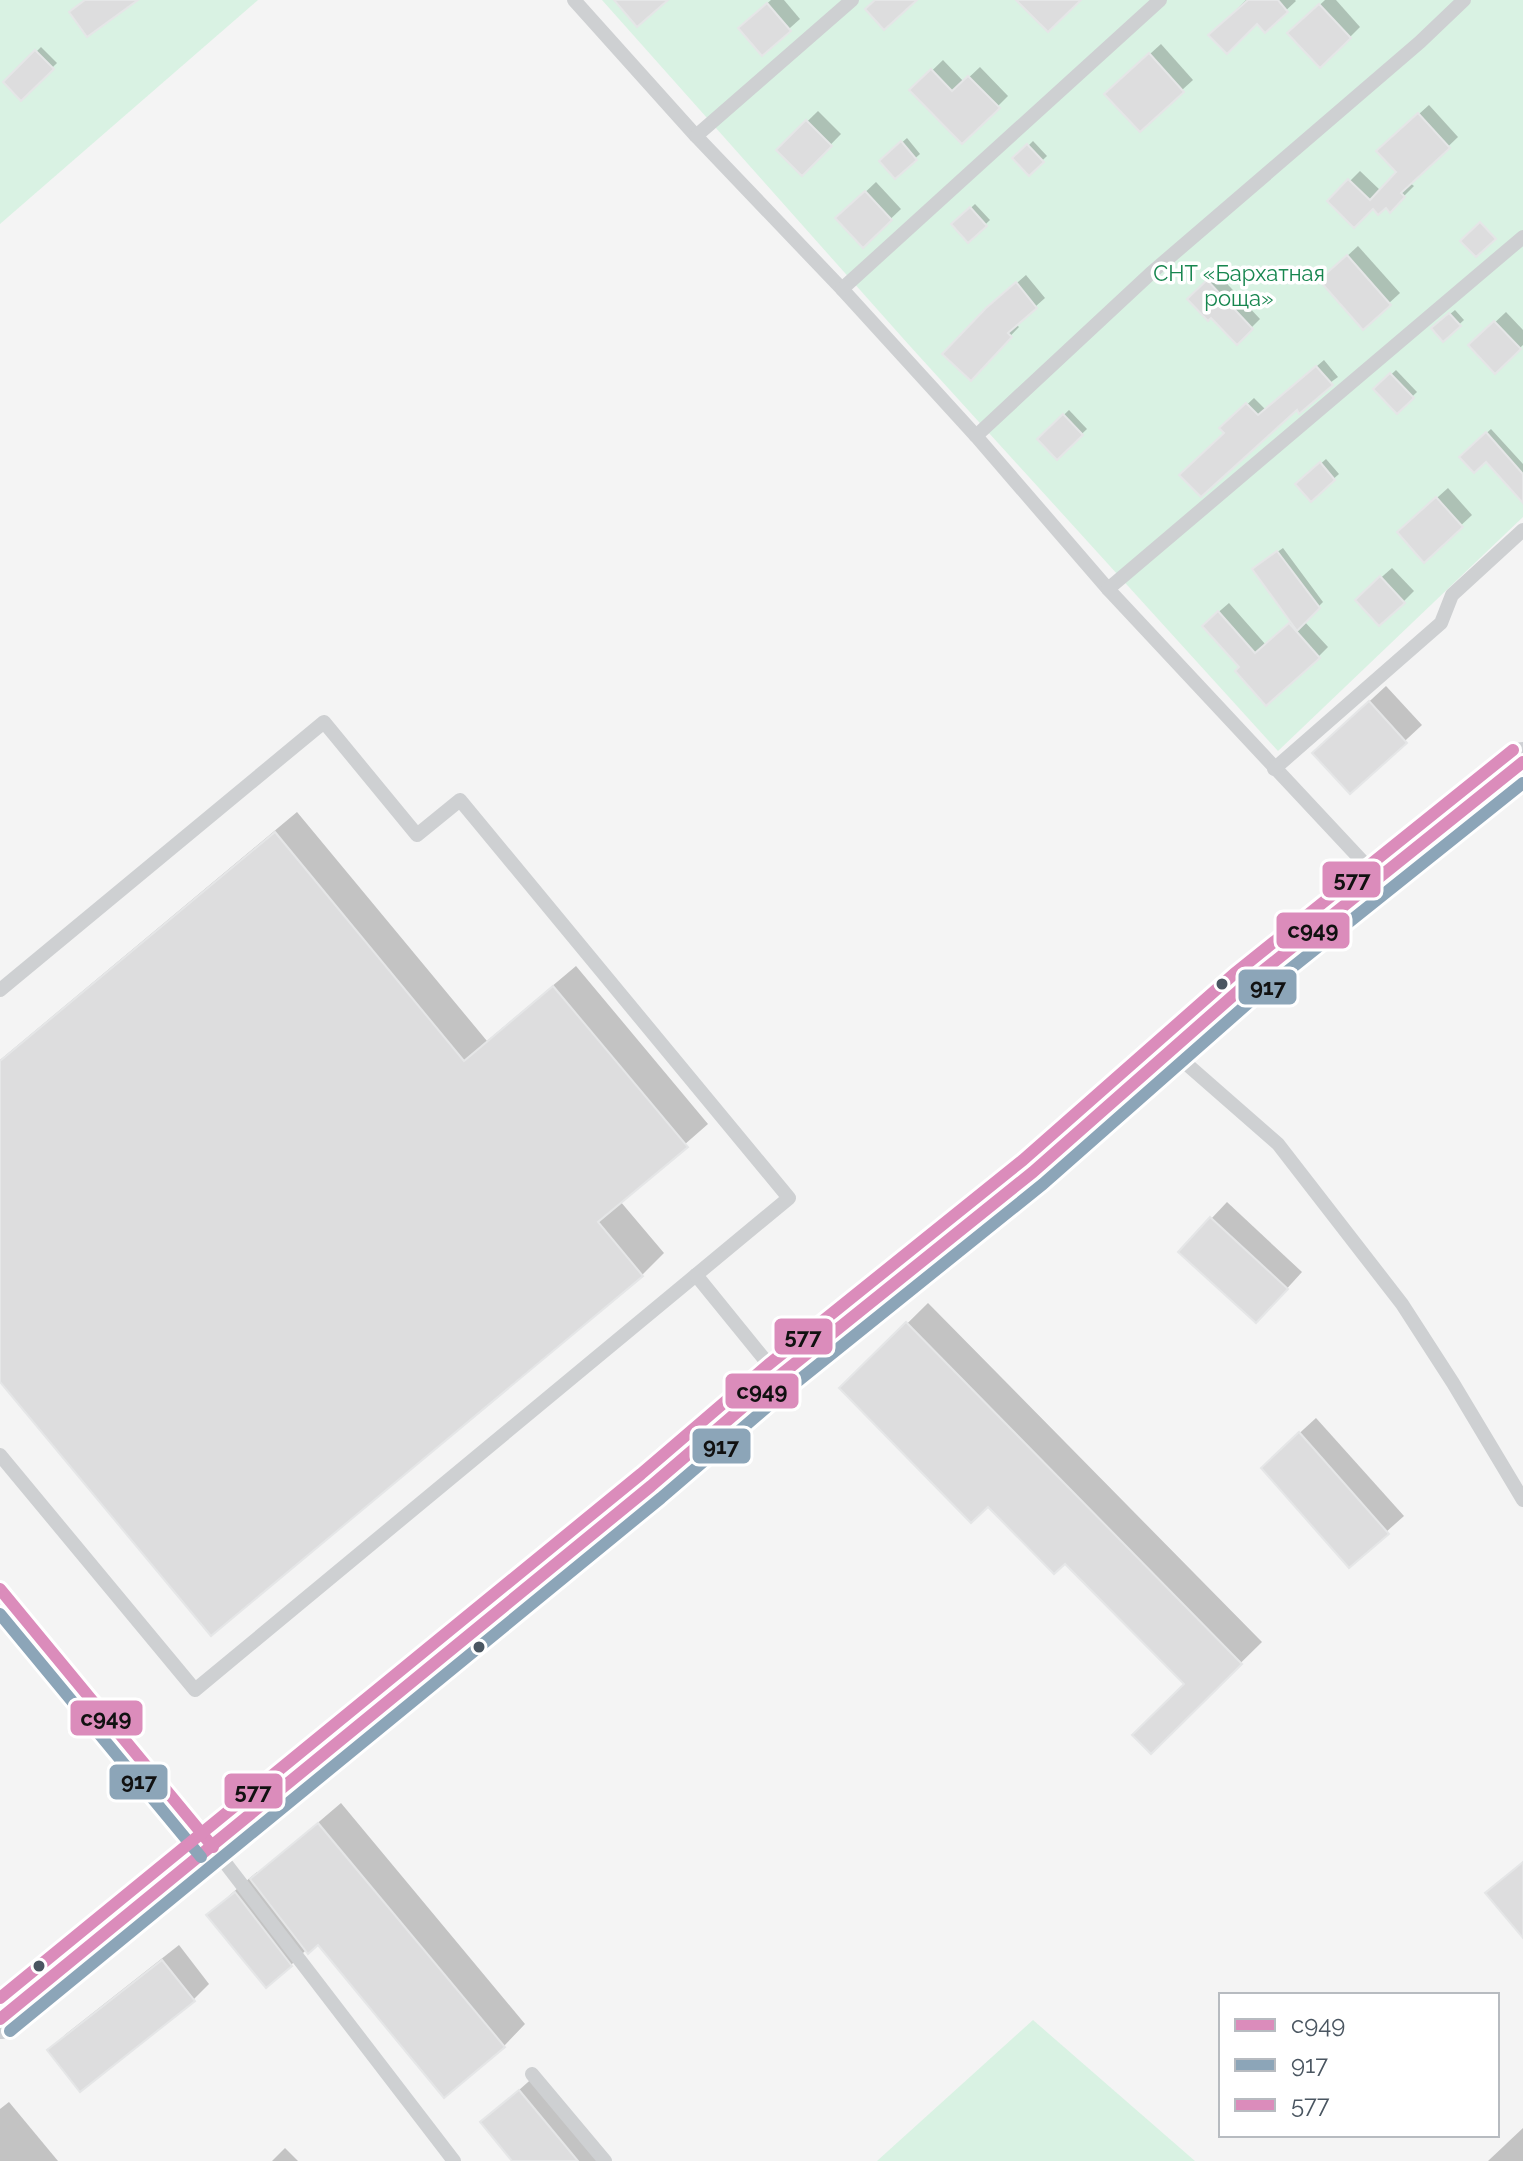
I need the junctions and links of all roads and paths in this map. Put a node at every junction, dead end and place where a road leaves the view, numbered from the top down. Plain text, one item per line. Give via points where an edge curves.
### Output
1 (574, 0) edge
2 (852, 0) edge
3 (1160, 0) edge
4 (1464, 0) edge
5 (696, 136) junction
6 (1523, 237) edge
7 (842, 289) junction
8 (976, 436) junction
9 (1523, 530) edge
10 (1108, 589) junction
11 (1523, 762) edge
12 (1274, 769) junction
13 (1378, 878) junction
14 (0, 990) edge
15 (1171, 1050) junction
16 (696, 1275) junction
17 (778, 1377) junction
18 (0, 1455) edge
19 (1523, 1500) edge
20 (0, 1589) edge
21 (213, 1847) junction
22 (0, 2019) edge
23 (532, 2074) dead end
24 (454, 2161) edge
25 (605, 2161) edge

1 - 5 lane
2 - 5 lane
3 - 7 lane
4 - 8 lane via 1150,274
5 - 7 lane
6 - 10 lane
7 - 8 lane
8 - 10 lane
9 - 12 lane via 1452,595 1441,623
10 - 12 lane
11 - 13 main road
12 - 13 lane
13 - 15 main road
14 - 16 lane via 324,722 417,835 460,800 789,1198
15 - 17 main road via 1033,1172
15 - 19 lane via 1278,1144 1402,1304
16 - 17 lane
16 - 18 lane via 195,1690
17 - 21 main road
20 - 21 lane
21 - 22 main road
21 - 24 lane
23 - 25 lane

